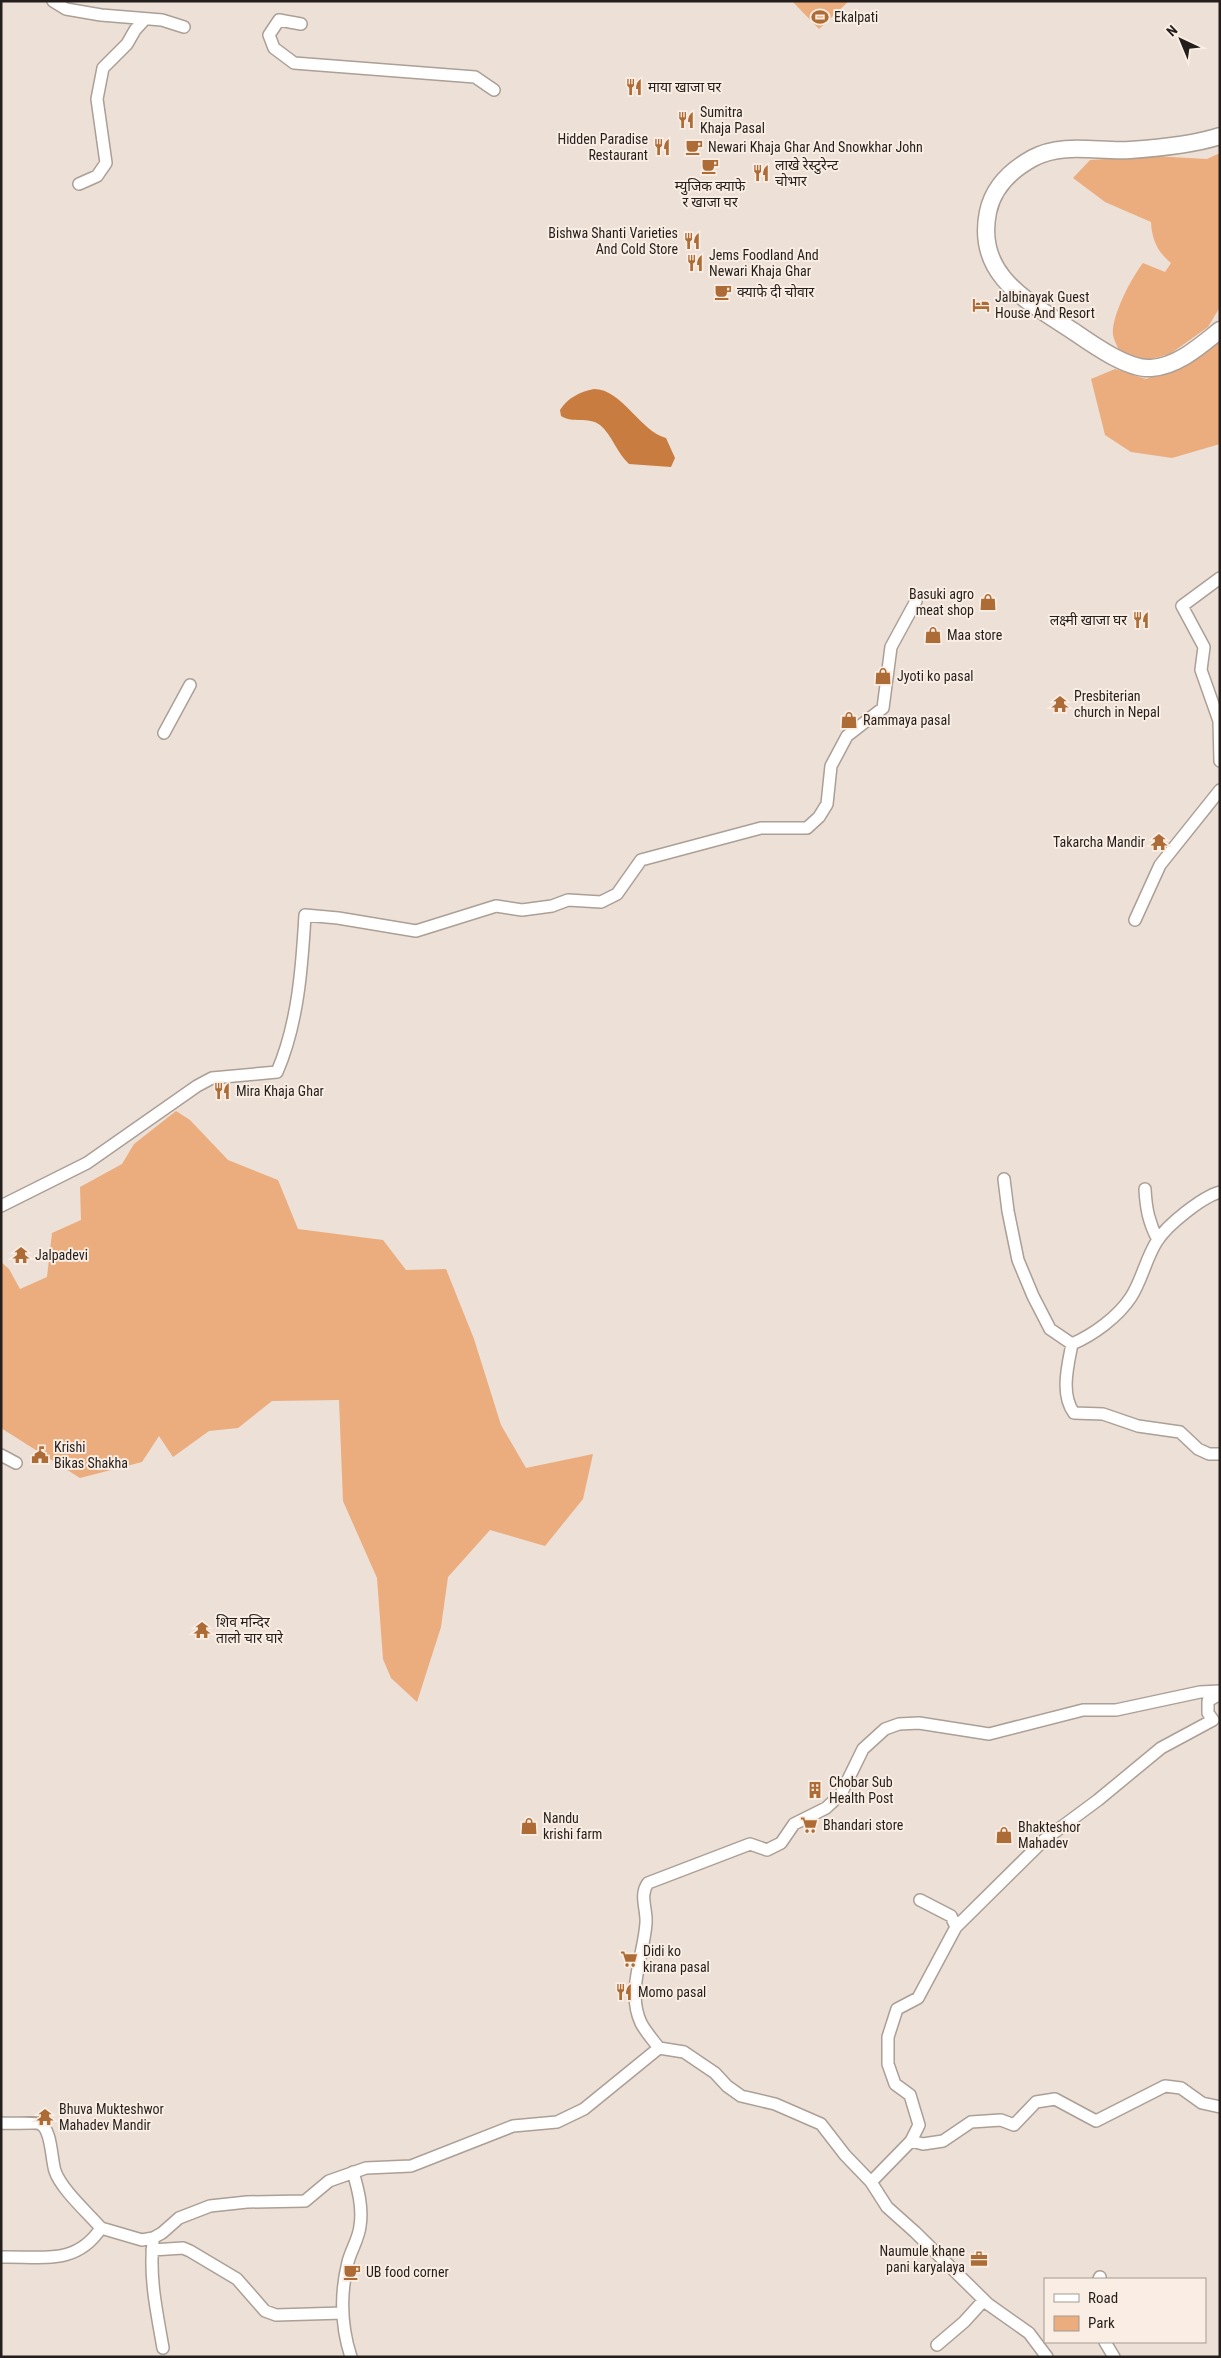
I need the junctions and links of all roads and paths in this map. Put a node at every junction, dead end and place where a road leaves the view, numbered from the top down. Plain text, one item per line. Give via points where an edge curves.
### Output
1 (53, 1) edge
2 (144, 20) junction
3 (300, 24) dead end
4 (184, 27) dead end
5 (494, 90) dead end
6 (1220, 136) edge
7 (79, 184) dead end
8 (1220, 330) edge
9 (1220, 578) edge
10 (916, 601) dead end
11 (190, 685) dead end
12 (164, 733) dead end
13 (1220, 761) edge
14 (1220, 790) edge
15 (1134, 920) dead end
16 (1004, 1179) dead end
17 (1146, 1190) dead end
18 (1220, 1192) edge
19 (1, 1206) edge
20 (1158, 1240) junction
21 (1072, 1344) junction
22 (1220, 1454) edge
23 (1, 1455) edge
24 (16, 1463) dead end
25 (1220, 1693) edge
26 (920, 1900) dead end
27 (956, 1927) junction
28 (659, 2048) junction
29 (1220, 2107) edge
30 (1, 2123) edge
31 (911, 2141) junction
32 (353, 2172) junction
33 (871, 2182) junction
34 (101, 2228) junction
35 (152, 2244) junction
36 (1, 2257) edge
37 (984, 2300) junction
38 (343, 2313) junction
39 (1106, 2343) edge
40 (936, 2344) dead end
41 (163, 2348) dead end
42 (351, 2357) edge
43 (1047, 2357) edge
44 (1114, 2357) edge

1 - 2 street via 66,9
2 - 4 street via 162,20
2 - 7 street via 127,44 103,68 97,100 106,163 98,176
3 - 5 street via 279,20 269,35 274,48 294,63 474,77
6 - 8 main road via 1206,141 1128,150 1066,149 1033,158 1000,184 991,202 985,236 989,255 999,274 1019,295 1086,340 1136,367 1150,369 1176,361
9 - 13 street via 1182,606 1204,646 1201,670 1219,721
10 - 19 street via 892,647 883,708 848,736 831,766 827,804 807,828 761,828 641,860 617,894 601,902 568,900 522,910 496,906 416,931 305,915 303,957 288,1046 277,1072 212,1078 87,1162
11 - 12 street
14 - 15 street via 1160,865
16 - 21 street via 1018,1260 1050,1329
17 - 20 street via 1150,1225
18 - 20 street via 1200,1202
20 - 21 street via 1131,1297 1106,1323
21 - 22 street via 1066,1395 1074,1412 1103,1414 1138,1426 1180,1432 1198,1450
23 - 24 street
25 - 27 street via 1208,1701 1208,1713 1213,1720 1161,1748 1044,1840
25 - 28 street via 1200,1692 1116,1710 1083,1710 988,1734 919,1723 898,1724 885,1729 862,1749 841,1794 826,1808 794,1824 781,1843 767,1850 750,1844 648,1882 643,1892 646,1923 635,1997 640,2022
26 - 27 street via 951,1916
27 - 31 street via 918,1998 897,2009 888,2037 888,2064 895,2084 910,2095 919,2125
28 - 32 street via 584,2109 557,2122 514,2126 411,2166 366,2168
28 - 33 street via 684,2052 741,2096 775,2104 821,2124
29 - 31 street via 1202,2103 1181,2088 1165,2086 1096,2122 1055,2098 1036,2102 1014,2125 1001,2120 971,2122 943,2141 923,2144
30 - 34 street via 40,2124 46,2129 55,2171
31 - 33 street
32 - 35 street via 328,2181 305,2202 210,2206 179,2218
32 - 38 street via 359,2193 360,2226 348,2263
33 - 37 street via 887,2207
34 - 35 street
34 - 36 street via 92,2242 68,2256
35 - 38 street via 183,2248 221,2267 237,2279 265,2311 276,2315
35 - 41 street via 152,2280
37 - 40 street via 964,2322
37 - 43 street via 1029,2333
38 - 42 street via 342,2326
39 - 44 street

